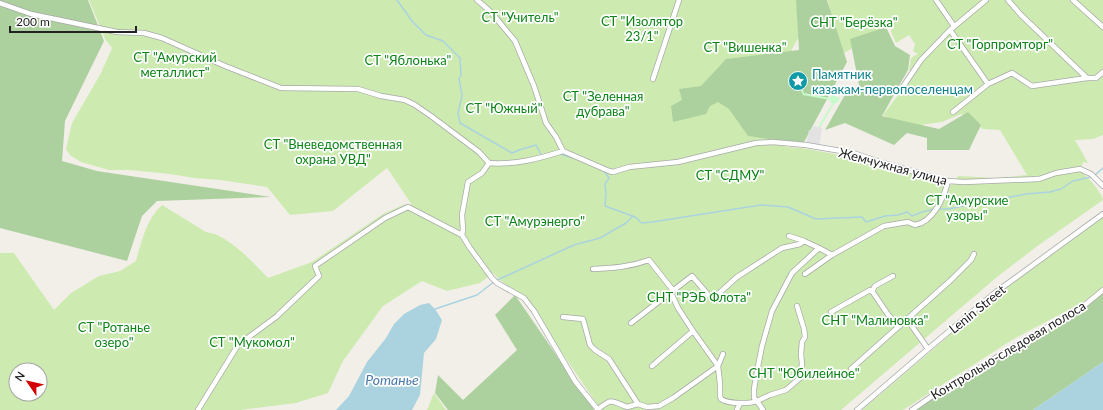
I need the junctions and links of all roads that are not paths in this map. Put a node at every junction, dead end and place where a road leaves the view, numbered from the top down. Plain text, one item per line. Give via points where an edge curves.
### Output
1 (476, 0) edge
2 (679, 0) edge
3 (936, 0) edge
4 (986, 0) edge
5 (1008, 0) edge
6 (1073, 0) edge
7 (0, 3) edge
8 (954, 26) junction
9 (1103, 27) edge
10 (950, 30) junction
11 (1103, 72) edge
12 (1087, 78) junction
13 (653, 79) dead end
14 (988, 84) junction
15 (902, 88) dead end
16 (953, 112) dead end
17 (563, 151) junction
18 (489, 163) junction
19 (948, 181) junction
20 (1103, 186) edge
21 (1103, 214) edge
22 (462, 235) junction
23 (789, 236) dead end
24 (804, 241) junction
25 (819, 248) junction
26 (974, 254) dead end
27 (832, 255) junction
28 (593, 269) dead end
29 (805, 274) dead end
30 (893, 276) dead end
31 (1103, 290) edge
32 (872, 291) junction
33 (671, 293) junction
34 (797, 306) dead end
35 (831, 312) dead end
36 (562, 317) dead end
37 (907, 319) junction
38 (631, 323) dead end
39 (900, 326) junction
40 (693, 331) junction
41 (928, 349) junction
42 (723, 354) dead end
43 (652, 366) dead end
44 (718, 366) junction
45 (851, 369) dead end
46 (757, 401) junction
47 (740, 403) junction
48 (638, 404) junction
49 (198, 410) edge
50 (598, 410) edge
51 (737, 410) edge
52 (763, 410) edge
53 (857, 410) edge
54 (912, 410) edge

1 - 17 street via 491,12 515,41 546,123
2 - 13 street
3 - 8 street
4 - 8 street
5 - 12 street
6 - 9 street
7 - 18 street via 31,14 117,32 144,33 162,38 281,88 358,89 405,100 479,152
8 - 10 street
10 - 14 street
10 - 15 street via 922,60
11 - 12 street via 1096,78
12 - 14 street via 1032,86 1012,73
14 - 16 street
17 - 18 street via 508,164
17 - 19 street, Жемчужная улица via 613,172 629,167 678,162 756,143 773,142 853,153
18 - 22 street via 482,173 468,182 462,215
19 - 20 street, Жемчужная улица via 1039,179 1080,169 1091,174
19 - 27 street via 946,192 926,222 884,226
21 - 41 street, Lenin Street via 996,292
22 - 49 street via 408,207 385,218 315,266 319,276 276,317 238,345
22 - 50 street via 493,279 524,298 575,381
23 - 24 street
24 - 25 street
24 - 33 street via 782,248 737,277 711,298 692,276
25 - 27 street
25 - 46 street via 792,273 772,312 755,382 754,398
26 - 37 street via 971,260
27 - 29 street
28 - 33 street via 619,268 649,260 672,290
30 - 32 street via 874,286
31 - 54 street, Контрольно-следовая полоса via 1086,304
32 - 35 street
32 - 39 street via 889,316
33 - 38 street
33 - 40 street
34 - 46 street via 804,329 800,378 786,390
36 - 48 street via 583,319 590,345 609,360
37 - 39 street
37 - 41 street
39 - 45 street
40 - 43 street
40 - 44 street
41 - 53 street, Lenin Street
42 - 44 street
44 - 47 street via 721,399
44 - 48 street via 659,406 647,407
46 - 47 street
46 - 52 street
47 - 51 street
48 - 50 street via 627,407 612,401

